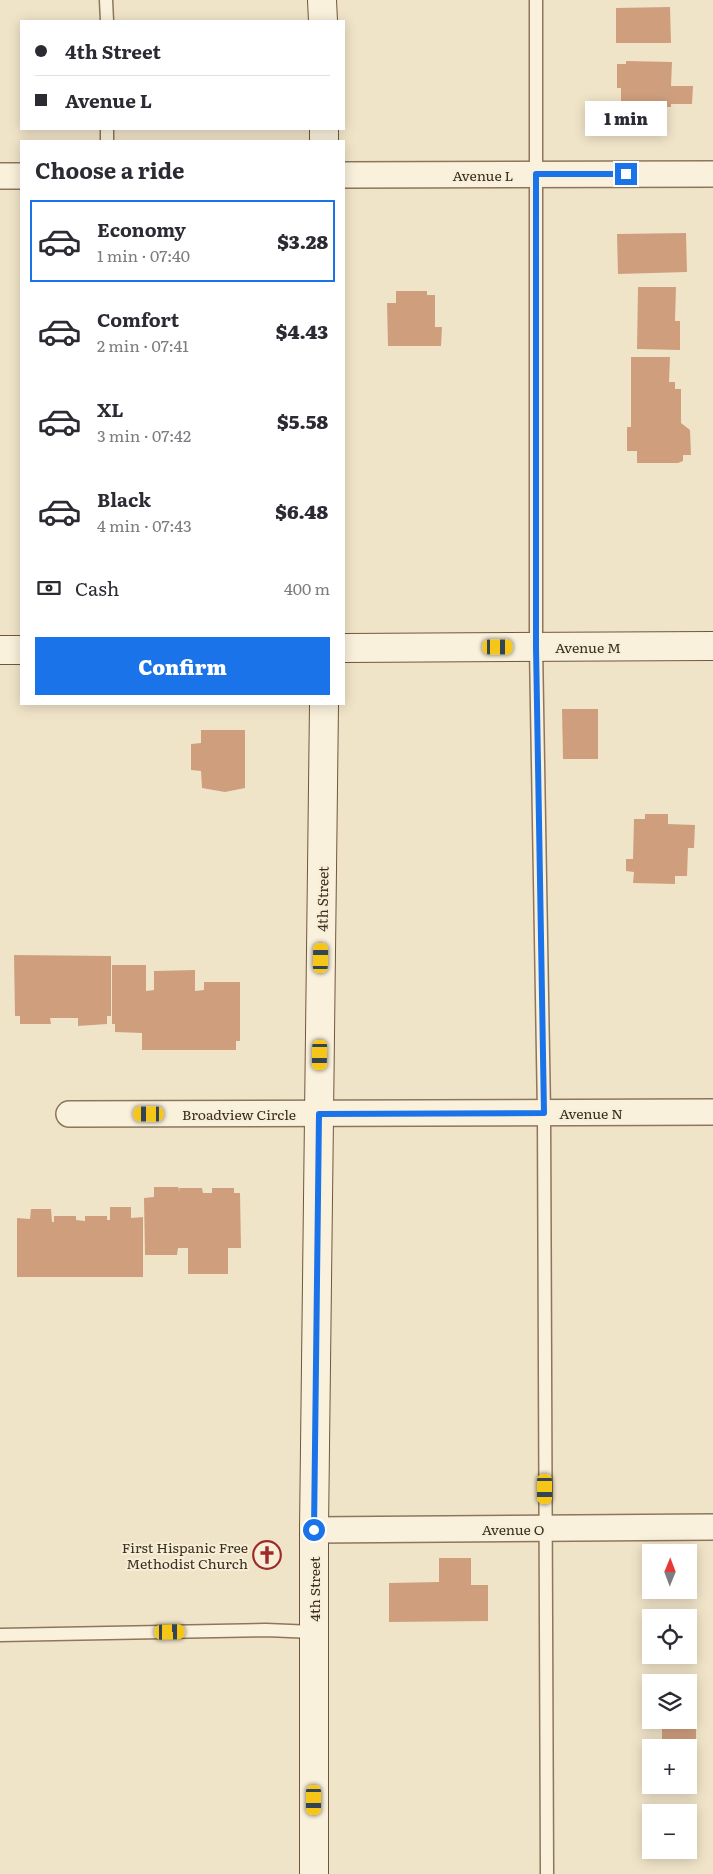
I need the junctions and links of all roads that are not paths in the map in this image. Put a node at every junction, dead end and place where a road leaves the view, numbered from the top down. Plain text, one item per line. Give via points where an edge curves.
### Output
1 (106, 0) edge
2 (322, 0) edge
3 (536, 0) edge
4 (106, 20) edge
5 (322, 20) edge
6 (536, 174) junction
7 (713, 174) edge
8 (345, 175) edge
9 (0, 176) edge
10 (20, 176) edge
11 (713, 646) edge
12 (536, 647) junction
13 (345, 648) edge
14 (0, 650) edge
15 (20, 650) edge
16 (324, 705) edge
17 (713, 1112) edge
18 (544, 1113) junction
19 (69, 1114) dead end
20 (319, 1114) junction
21 (713, 1527) edge
22 (545, 1528) junction
23 (314, 1530) junction
24 (314, 1632) junction
25 (0, 1635) edge
26 (314, 1874) edge
27 (547, 1874) edge

1 - 4 lane
2 - 5 street
3 - 6 lane
6 - 7 street, Avenue L
6 - 8 street, Avenue L
6 - 12 lane
9 - 10 street
11 - 12 street, Avenue M
12 - 13 street, Avenue M
12 - 18 lane
14 - 15 street
16 - 20 street, 4th Street
17 - 18 street, Avenue N
18 - 20 street, Avenue N
18 - 22 lane
19 - 20 street, Broadview Circle
20 - 23 street, 4th Street
21 - 22 street, Avenue O
22 - 23 street, Avenue O
22 - 27 lane
23 - 24 street, 4th Street
24 - 25 lane
24 - 26 street, 4th Street

